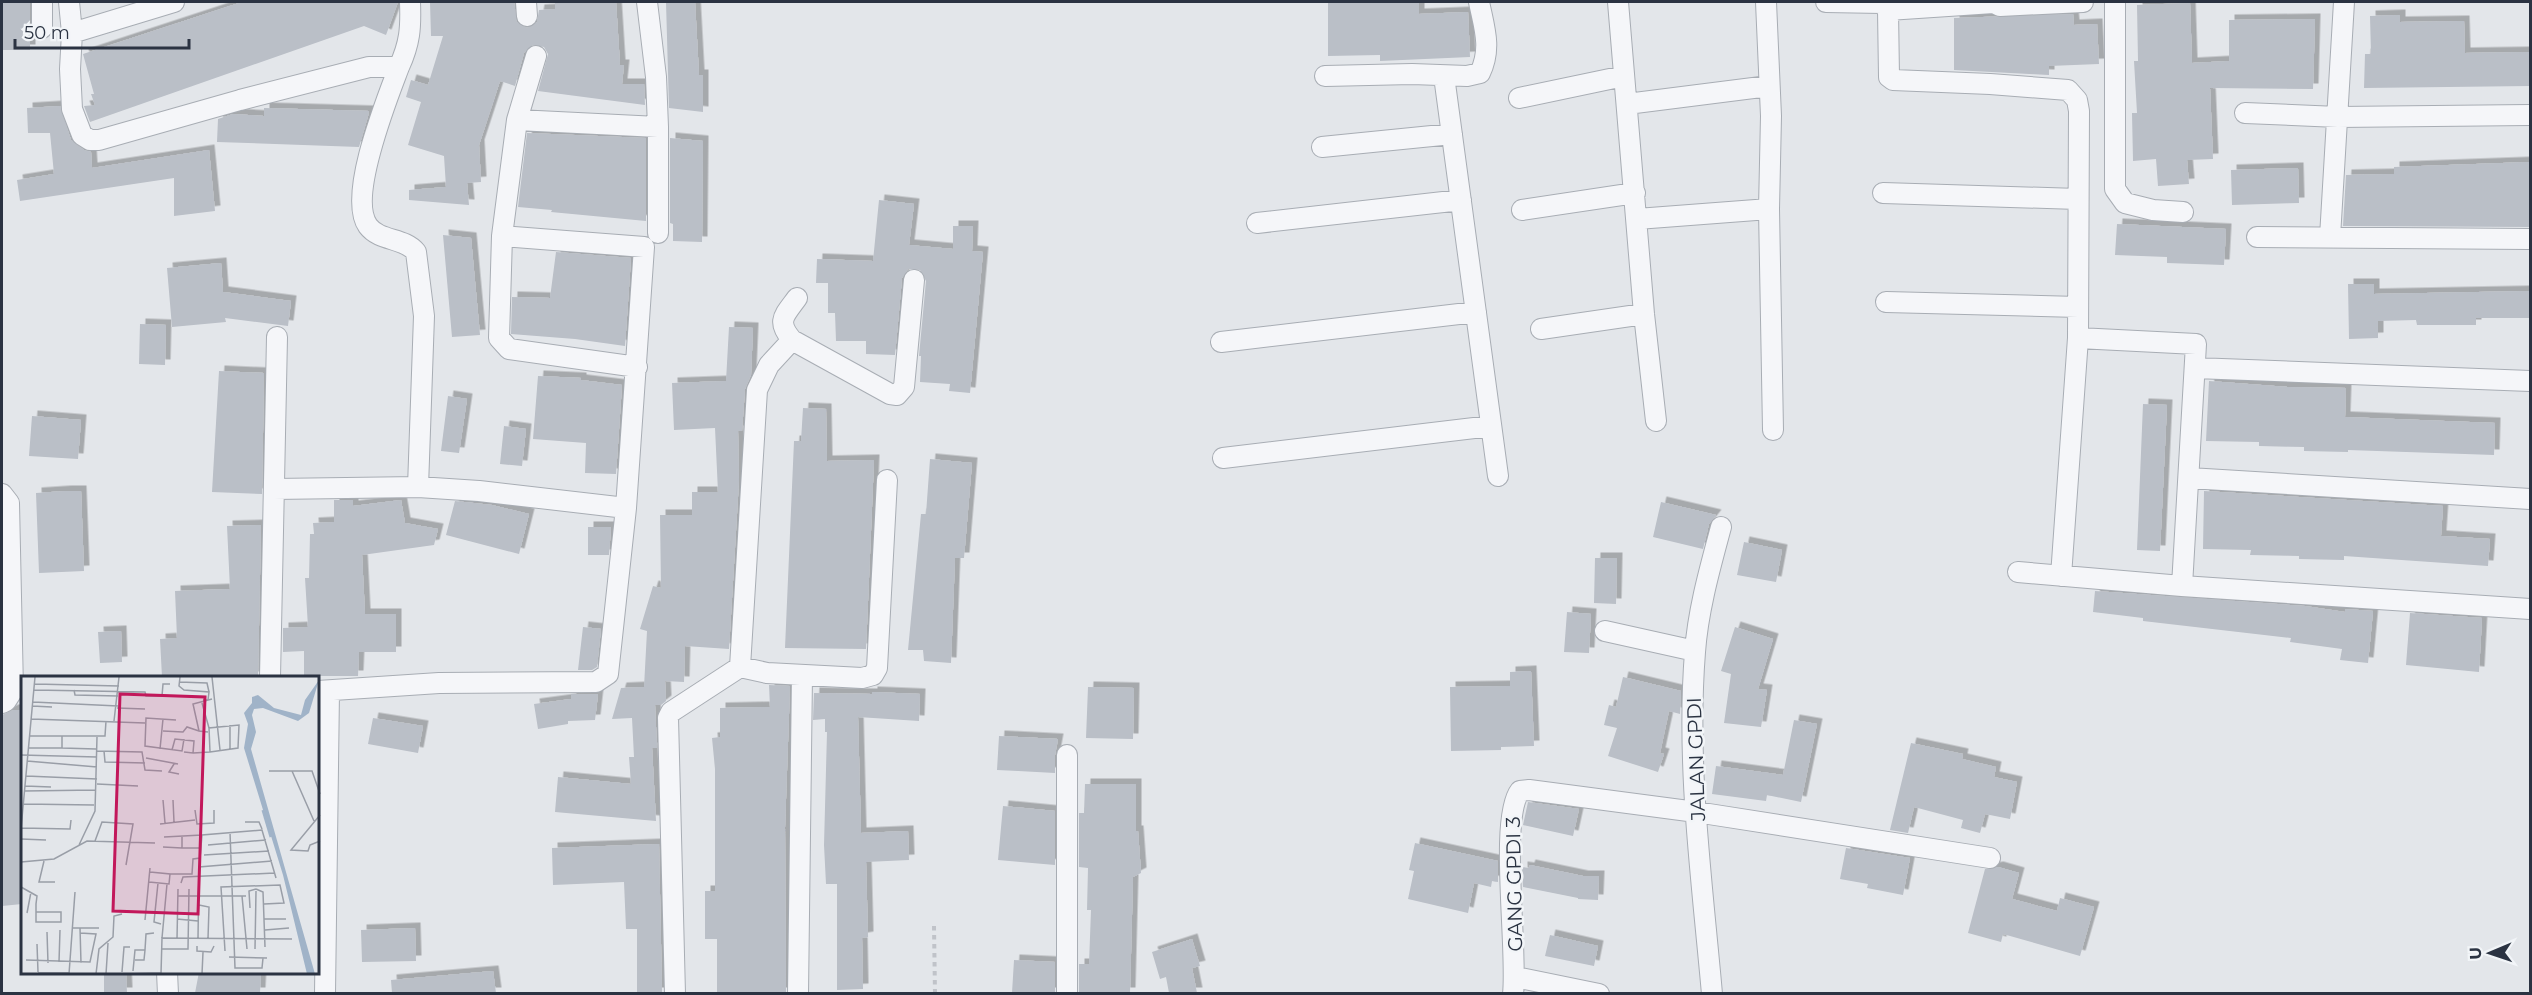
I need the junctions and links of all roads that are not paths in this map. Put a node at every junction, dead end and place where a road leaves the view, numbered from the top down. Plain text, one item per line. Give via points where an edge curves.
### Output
1 (42, 2) edge
2 (69, 2) edge
3 (174, 2) edge
4 (411, 2) edge
5 (647, 2) edge
6 (1479, 2) edge
7 (1618, 2) edge
8 (1766, 2) edge
9 (1826, 2) edge
10 (1992, 2) edge
11 (2083, 2) edge
12 (2115, 2) edge
13 (2344, 2) edge
14 (1888, 10) junction
15 (42, 28) dead end
16 (72, 33) junction
17 (536, 57) dead end
18 (399, 68) junction
19 (1325, 76) dead end
20 (1444, 76) junction
21 (1624, 76) junction
22 (1769, 86) junction
23 (1519, 98) dead end
24 (1627, 104) junction
25 (2245, 113) dead end
26 (2530, 115) edge
27 (2338, 117) junction
28 (517, 120) junction
29 (658, 127) junction
30 (1452, 134) junction
31 (1322, 147) dead end
32 (1635, 193) junction
33 (1883, 193) dead end
34 (2078, 199) junction
35 (1461, 200) junction
36 (1769, 209) junction
37 (1522, 210) dead end
38 (2182, 212) dead end
39 (1637, 219) junction
40 (1257, 223) dead end
41 (658, 233) dead end
42 (502, 236) junction
43 (2258, 237) dead end
44 (2330, 237) junction
45 (2530, 239) edge
46 (914, 280) dead end
47 (797, 298) dead end
48 (1886, 302) dead end
49 (2078, 307) junction
50 (1476, 312) junction
51 (1644, 314) junction
52 (1541, 329) dead end
53 (277, 337) dead end
54 (2078, 338) junction
55 (1221, 342) dead end
56 (789, 344) junction
57 (637, 367) junction
58 (2195, 368) junction
59 (2530, 381) edge
60 (1656, 421) dead end
61 (1491, 426) junction
62 (1773, 430) dead end
63 (1223, 458) dead end
64 (1498, 476) dead end
65 (2189, 478) junction
66 (887, 480) dead end
67 (418, 487) junction
68 (274, 489) junction
69 (2, 494) edge
70 (2530, 499) edge
71 (626, 508) junction
72 (1721, 527) dead end
73 (2018, 572) dead end
74 (2061, 576) junction
75 (2182, 586) junction
76 (2530, 609) edge
77 (1605, 631) dead end
78 (1695, 651) junction
79 (740, 667) junction
80 (802, 675) junction
81 (270, 676) edge
82 (323, 691) edge
83 (2, 703) edge
84 (1067, 755) dead end
85 (1696, 812) junction
86 (1990, 858) dead end
87 (167, 974) edge
88 (1514, 985) edge
89 (168, 993) edge
90 (326, 993) edge
91 (675, 993) edge
92 (798, 993) edge
93 (1067, 993) edge
94 (1599, 993) edge
95 (1712, 993) edge

1 - 15 street
2 - 16 street
3 - 16 street
4 - 18 street via 408,46
5 - 29 street
6 - 20 street via 1487,60 1480,73
7 - 21 street
8 - 22 street
9 - 14 street via 1882,3
10 - 11 street via 2000,6
10 - 14 street
12 - 38 street via 2115,189 2125,203
13 - 27 street
14 - 34 street via 1889,77 1893,80 2068,90 2077,100 2079,111
16 - 18 street via 72,109 82,135 90,140 369,67
17 - 28 street
18 - 67 street via 369,148 362,206 370,228 383,237 411,245 416,252 424,316
19 - 20 street
20 - 30 street
21 - 23 street
21 - 24 street
22 - 24 street
22 - 36 street
24 - 32 street
25 - 27 street
26 - 27 street
27 - 44 street
28 - 29 street
28 - 42 street
29 - 41 street
30 - 31 street
30 - 35 street
32 - 37 street
32 - 39 street
33 - 34 street
34 - 49 street
35 - 40 street
35 - 50 street
36 - 39 street
36 - 62 street
39 - 51 street
42 - 57 street via 500,338 509,349
42 - 57 street via 644,247
43 - 44 street
44 - 45 street
46 - 56 street via 904,387 897,395
47 - 56 street via 782,319
48 - 49 street
49 - 54 street
50 - 55 street
50 - 61 street
51 - 52 street
51 - 60 street
53 - 68 street
54 - 58 street via 2196,344
54 - 74 street
56 - 79 street via 769,365 756,398
57 - 71 street
58 - 59 street
58 - 65 street
61 - 63 street
61 - 64 street
65 - 70 street
65 - 75 street
66 - 80 street via 877,668 873,675 862,678
67 - 68 street
67 - 71 street
68 - 81 street
69 - 83 street via 9,503 14,690
71 - 82 street via 612,657 608,674 596,682 439,683
72 - 78 street, JALAN GPDI
73 - 74 street
74 - 75 street
75 - 76 street
77 - 78 street
78 - 85 street, JALAN GPDI via 1691,734
79 - 80 street
79 - 91 street via 668,717
80 - 92 street
82 - 90 street
84 - 93 street
85 - 86 street
85 - 88 street, GANG GPDI 3 via 1520,791 1514,799 1511,819
85 - 95 street, JALAN GPDI
87 - 89 street
88 - 94 street

